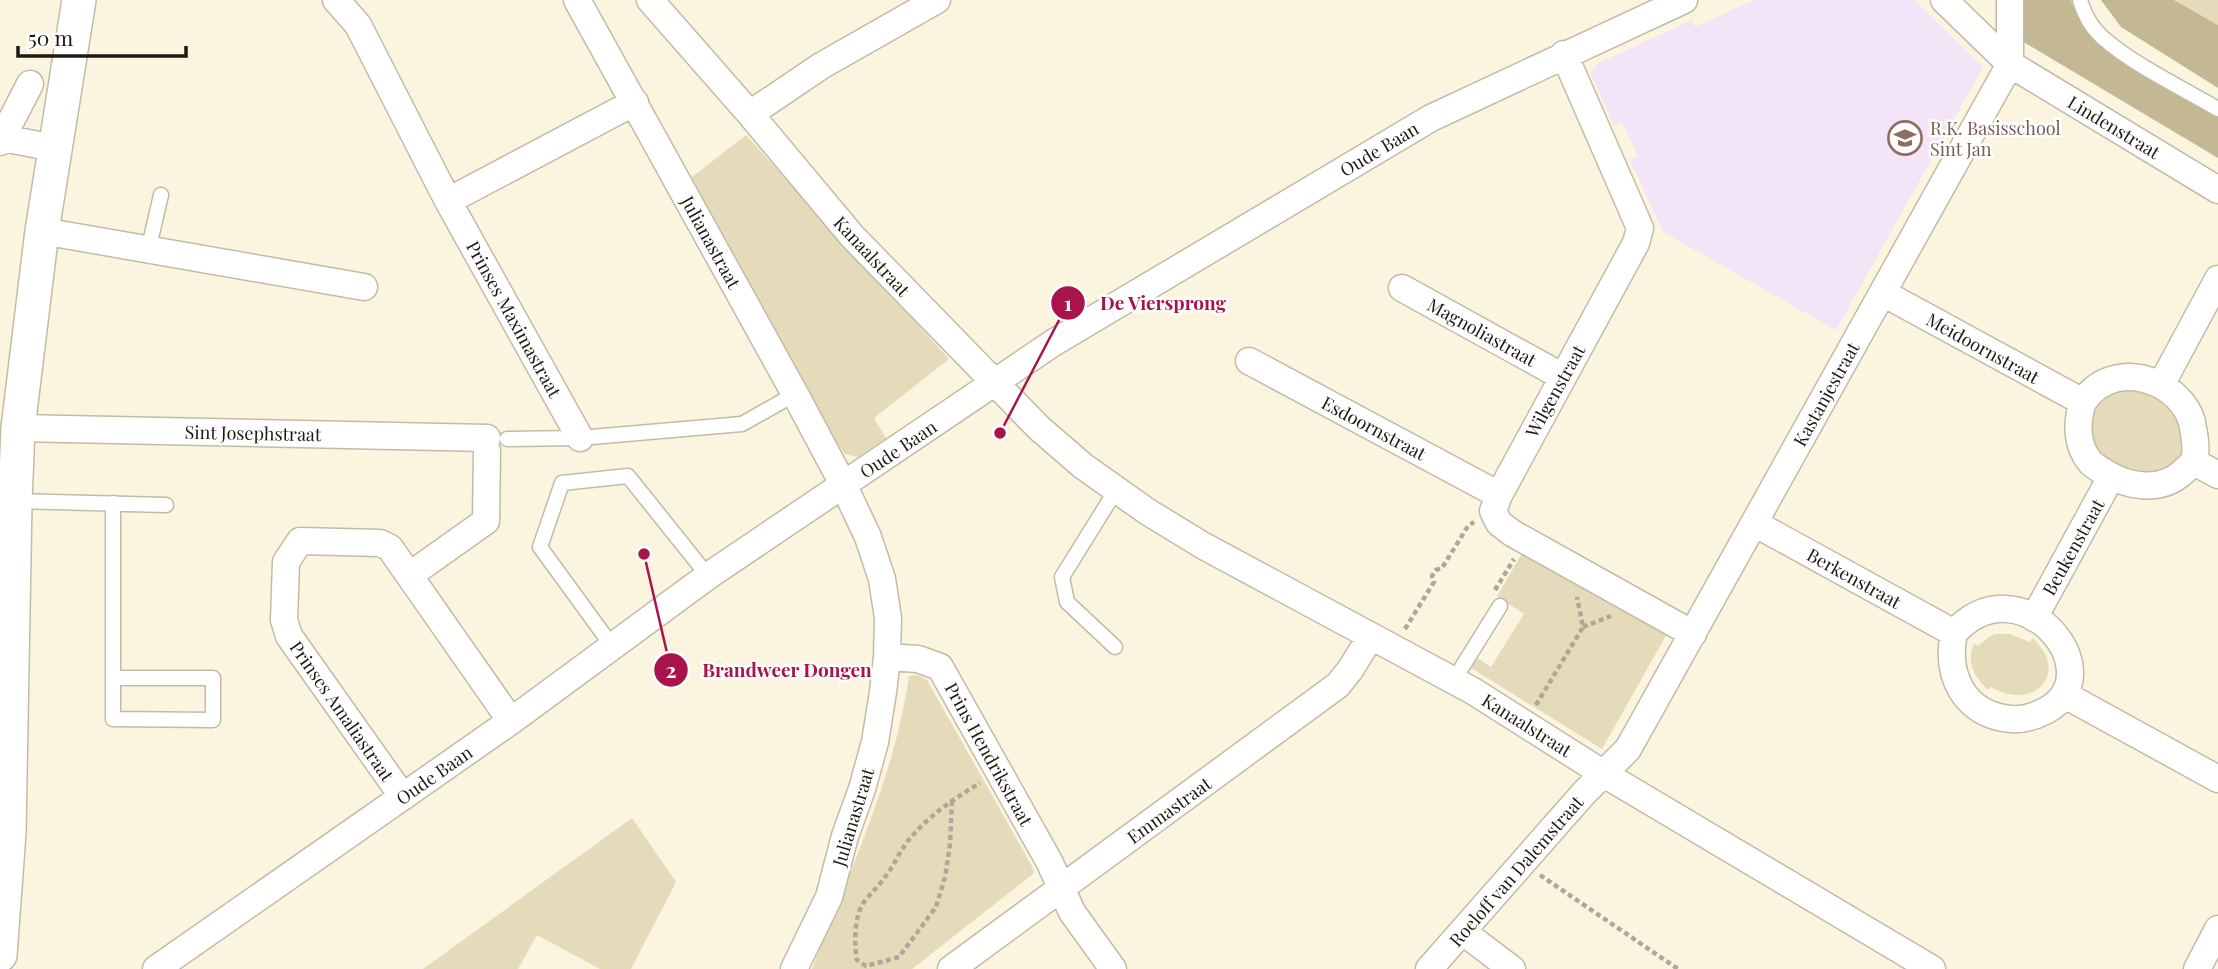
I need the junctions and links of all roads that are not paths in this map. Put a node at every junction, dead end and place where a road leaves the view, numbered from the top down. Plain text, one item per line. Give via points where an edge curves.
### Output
1 (79, 0) edge
2 (336, 0) edge
3 (576, 0) edge
4 (650, 0) edge
5 (937, 0) edge
6 (1684, 0) edge
7 (1944, 0) edge
8 (2010, 0) edge
9 (2080, 0) edge
10 (1564, 54) junction
11 (2010, 64) junction
12 (30, 84) dead end
13 (635, 102) junction
14 (2218, 109) edge
15 (750, 114) junction
16 (1, 140) edge
17 (54, 148) junction
18 (2218, 190) edge
19 (161, 195) dead end
20 (448, 201) junction
21 (42, 231) junction
22 (148, 251) junction
23 (2218, 279) edge
24 (364, 287) dead end
25 (1402, 288) dead end
26 (1883, 293) junction
27 (1249, 362) dead end
28 (1563, 377) junction
29 (994, 383) junction
30 (2161, 385) junction
31 (795, 394) junction
32 (2083, 402) junction
33 (18, 428) junction
34 (580, 438) junction
35 (494, 443) junction
36 (2193, 461) junction
37 (2218, 475) edge
38 (2111, 477) junction
39 (844, 486) junction
40 (1116, 490) junction
41 (15, 500) junction
42 (114, 503) junction
43 (1496, 503) junction
44 (166, 505) dead end
45 (1754, 523) junction
46 (410, 575) junction
47 (708, 576) junction
48 (1500, 606) road end
49 (2034, 618) junction
50 (1954, 633) junction
51 (1693, 634) junction
52 (1382, 642) junction
53 (612, 646) junction
54 (1115, 647) dead end
55 (6, 648) edge
56 (887, 657) junction
57 (113, 678) junction
58 (1454, 680) junction
59 (2065, 695) junction
60 (511, 721) junction
61 (1604, 774) junction
62 (2218, 779) edge
63 (403, 797) junction
64 (1061, 889) junction
65 (2218, 929) edge
66 (1463, 932) junction
67 (1, 948) edge
68 (156, 969) edge
69 (794, 969) edge
70 (951, 969) edge
71 (1113, 969) edge
72 (1429, 969) edge
73 (1512, 969) edge
74 (1932, 969) edge
75 (2197, 969) edge

1 - 17 street
2 - 20 street, Prinses Maximastraat via 358,25
3 - 13 street, Julianastraat
4 - 15 street, Kanaalstraat
5 - 15 street via 821,66
6 - 10 street, Oude Baan
7 - 11 street, Lindenstraat
8 - 11 street, Kastanjestraat
9 - 14 lane via 2101,36
10 - 28 street, Wilgenstraat via 1640,228
10 - 29 street, Oude Baan via 1431,118 1053,343
11 - 18 street, Lindenstraat
11 - 26 street, Kastanjestraat
12 - 16 street
13 - 20 street
13 - 31 street, Julianastraat
15 - 29 street, Kanaalstraat via 852,236
16 - 17 street
17 - 21 street
19 - 22 lane
20 - 34 street, Prinses Maximastraat
21 - 22 street
21 - 33 street
22 - 24 street
23 - 30 street
25 - 28 street, Magnoliastraat
26 - 32 street, Meidoornstraat
26 - 45 street, Kastanjestraat
27 - 43 street, Esdoornstraat
28 - 43 street, Wilgenstraat
29 - 39 street, Oude Baan
29 - 40 street, Kanaalstraat via 1039,428
30 - 32 street via 2138,376 2113,378 2090,391
30 - 36 street via 2182,402 2192,418
31 - 34 lane, Sint Josephstraat via 742,424
31 - 39 street, Julianastraat
32 - 38 street via 2078,415 2079,442 2091,464
33 - 35 street, Sint Josephstraat
33 - 41 street
34 - 35 lane, Sint Josephstraat
35 - 46 street via 486,521
36 - 37 street
36 - 38 street via 2181,475 2162,485 2137,487
38 - 49 street, Beukenstraat
39 - 47 street, Oude Baan
39 - 56 street via 882,579
40 - 52 street, Kanaalstraat via 1202,545
40 - 54 lane via 1062,578 1067,602
41 - 42 lane
41 - 55 street
42 - 44 lane
42 - 57 lane
43 - 51 street via 1499,523
45 - 50 street, Berkenstraat
45 - 51 street, Kastanjestraat
46 - 60 street, Prinses Amaliastraat
46 - 63 street, Prinses Amaliastraat via 390,548 380,544 300,541 286,562 284,621 289,636
47 - 53 street, Oude Baan
47 - 53 lane via 628,477 562,483 540,547
48 - 58 lane
49 - 50 street via 2005,608 1986,611
49 - 59 street via 2054,631 2062,643 2069,676
50 - 59 street via 1953,675 1979,708 2010,719 2025,718 2039,715
51 - 61 street, Kastanjestraat via 1628,749
52 - 58 street, Kanaalstraat
52 - 64 street, Emmastraat via 1338,685
53 - 60 street, Oude Baan
55 - 67 street via 9,833
56 - 64 street, Prins Hendrikstraat via 918,659 940,667
56 - 69 street, Julianastraat via 875,742 862,789 829,897
57 - 57 lane via 213,678 213,720 113,719
58 - 61 street, Kanaalstraat
59 - 62 street
60 - 63 street, Oude Baan
61 - 66 street, Roeloff van Dalemstraat
61 - 74 street, Kanaalstraat
63 - 68 street, Oude Baan
64 - 70 street, Emmastraat
64 - 71 street, Prins Hendrikstraat
65 - 75 street
66 - 72 street, Roeloff van Dalemstraat
66 - 73 street

